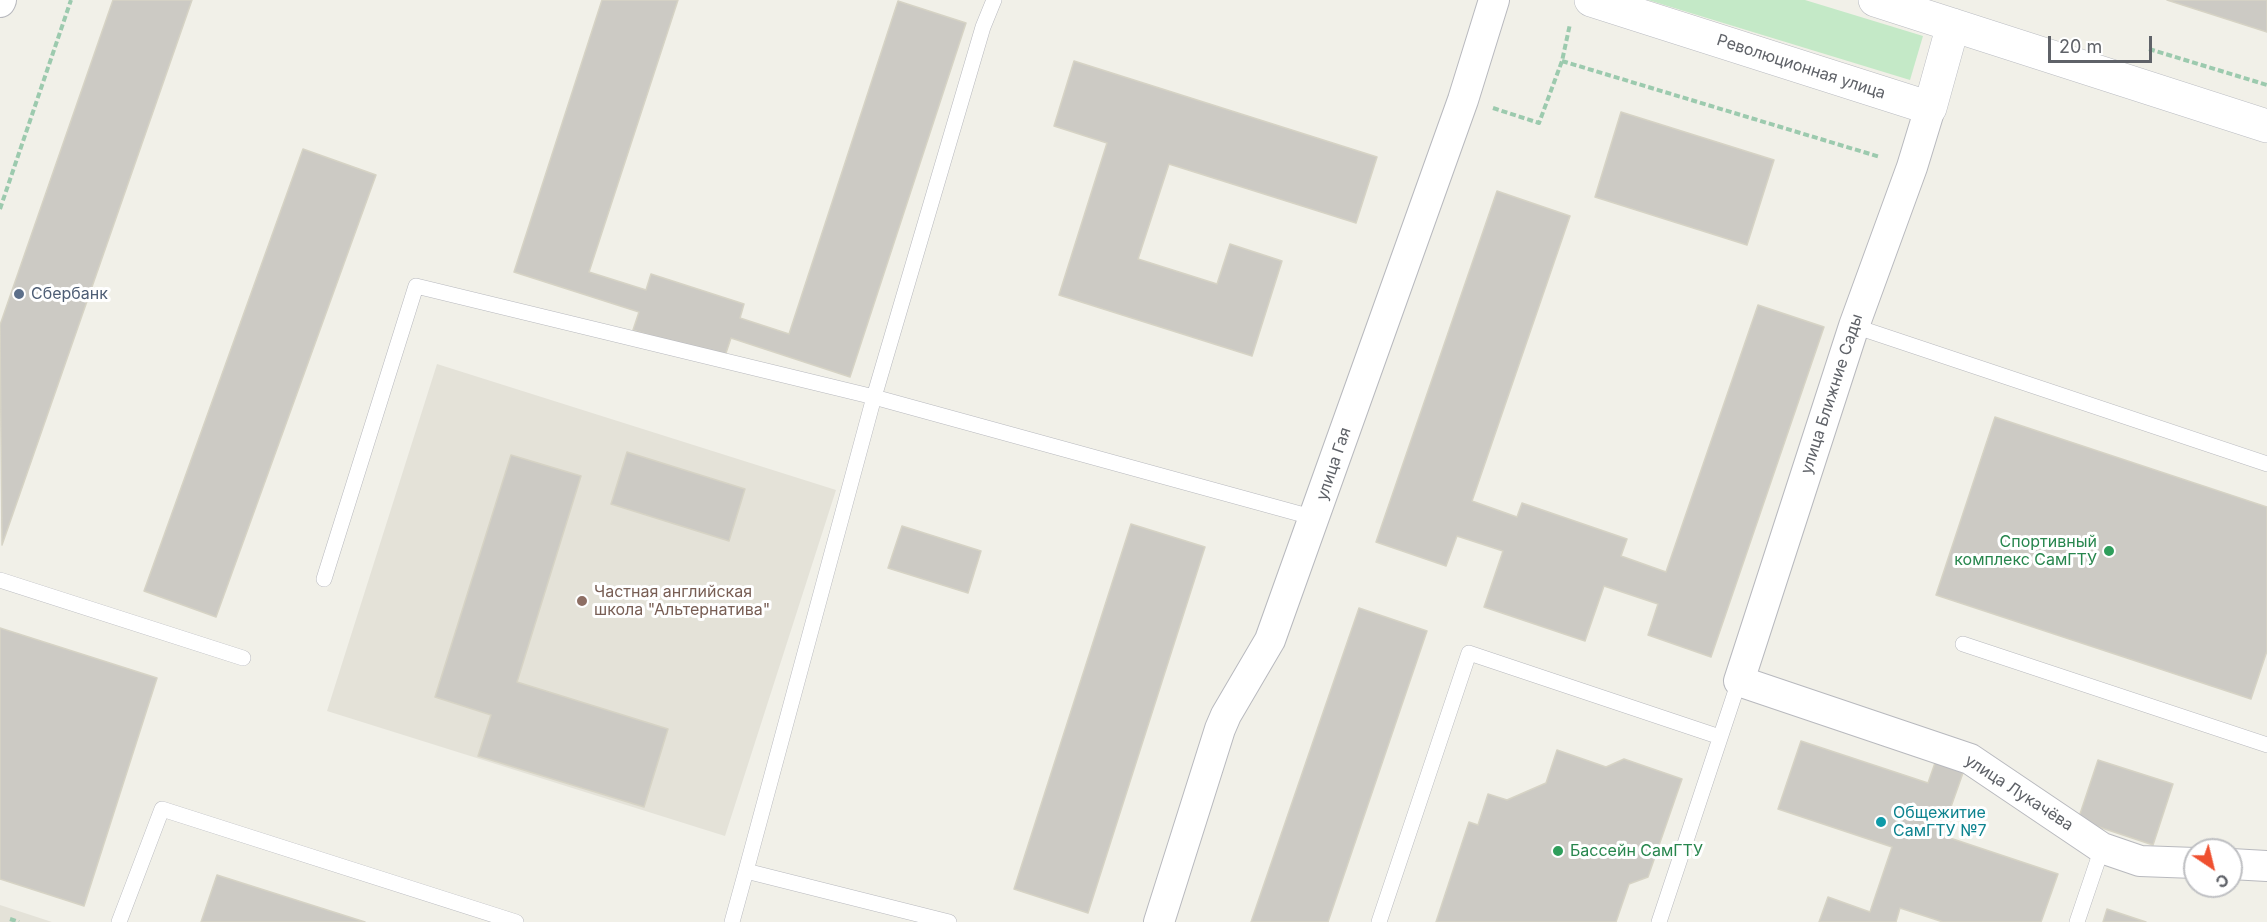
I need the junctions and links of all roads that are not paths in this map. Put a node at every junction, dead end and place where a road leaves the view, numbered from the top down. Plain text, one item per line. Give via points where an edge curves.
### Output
1 (994, 0) edge
2 (1494, 0) edge
3 (1875, 0) edge
4 (1581, 10) edge
5 (1953, 25) junction
6 (1930, 108) junction
7 (2267, 126) edge
8 (1854, 326) junction
9 (874, 397) junction
10 (2267, 464) edge
11 (1315, 518) junction
12 (324, 579) dead end
13 (0, 580) edge
14 (1963, 644) dead end
15 (243, 658) dead end
16 (1739, 681) junction
17 (1720, 737) junction
18 (2267, 745) edge
19 (2102, 848) junction
20 (2183, 863) edge
21 (2243, 865) edge
22 (2267, 866) edge
23 (746, 871) junction
24 (119, 922) edge
25 (516, 922) edge
26 (732, 922) edge
27 (949, 922) edge
28 (1159, 922) edge
29 (1379, 922) edge
30 (1659, 922) edge
31 (2077, 922) edge

1 - 9 lane
2 - 11 street, улица Гая
3 - 5 main road
4 - 6 main road, Революционная улица
5 - 6 main road
5 - 7 main road
6 - 8 street, улица Ближние Сады
8 - 10 lane
8 - 16 street, улица Ближние Сады
9 - 11 lane
9 - 12 lane via 416,286
9 - 23 lane
11 - 28 street, улица Гая via 1270,640 1220,729
13 - 15 lane
14 - 18 lane
16 - 17 lane
16 - 19 street, улица Лукачёва via 1970,759
17 - 29 lane via 1469,653
17 - 30 lane
19 - 20 street, улица Лукачёва via 2140,861
19 - 31 lane
21 - 22 street
23 - 26 lane
23 - 27 lane
24 - 25 lane via 162,809

